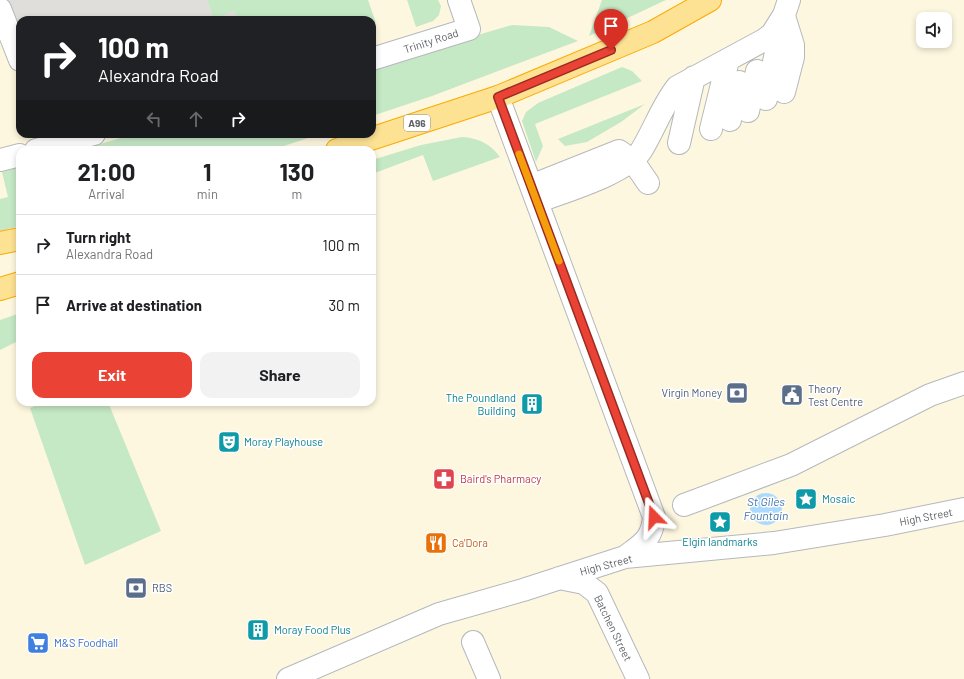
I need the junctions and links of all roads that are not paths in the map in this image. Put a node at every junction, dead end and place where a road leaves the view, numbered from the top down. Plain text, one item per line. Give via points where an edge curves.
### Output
1 (459, 0) edge
2 (710, 0) edge
3 (786, 7) edge
4 (0, 9) edge
5 (756, 45) junction
6 (16, 50) edge
7 (379, 57) edge
8 (711, 69) junction
9 (775, 96) dead end
10 (498, 97) junction
11 (713, 128) junction
12 (376, 137) edge
13 (77, 138) edge
14 (373, 138) edge
15 (43, 146) edge
16 (348, 146) edge
17 (16, 155) edge
18 (0, 160) edge
19 (633, 161) junction
20 (534, 194) junction
21 (16, 240) edge
22 (0, 243) edge
23 (16, 284) edge
24 (0, 288) edge
25 (964, 383) edge
26 (684, 505) dead end
27 (964, 509) edge
28 (624, 557) junction
29 (559, 578) junction
30 (473, 642) dead end
31 (288, 679) edge
32 (489, 679) edge
33 (638, 679) edge

1 - 7 street, Trinity Road via 469,29
2 - 10 highway, A96 via 653,32
3 - 5 street via 772,34
3 - 9 street
4 - 6 street
5 - 8 street
5 - 11 street
8 - 11 street
8 - 11 street
8 - 19 street via 677,87
10 - 12 highway, A96
10 - 20 street
13 - 15 street
14 - 16 highway, A96
17 - 18 street
19 - 20 street via 619,151
19 - 20 street via 648,184 626,174 608,174
20 - 28 street via 654,517 651,535 646,542
21 - 22 highway
23 - 24 highway
25 - 26 street via 930,394 791,465
27 - 28 street, High Street via 774,543
28 - 29 street, High Street
29 - 31 street, High Street via 439,614
29 - 33 street, Batchen Street via 584,583 597,593
30 - 32 street

